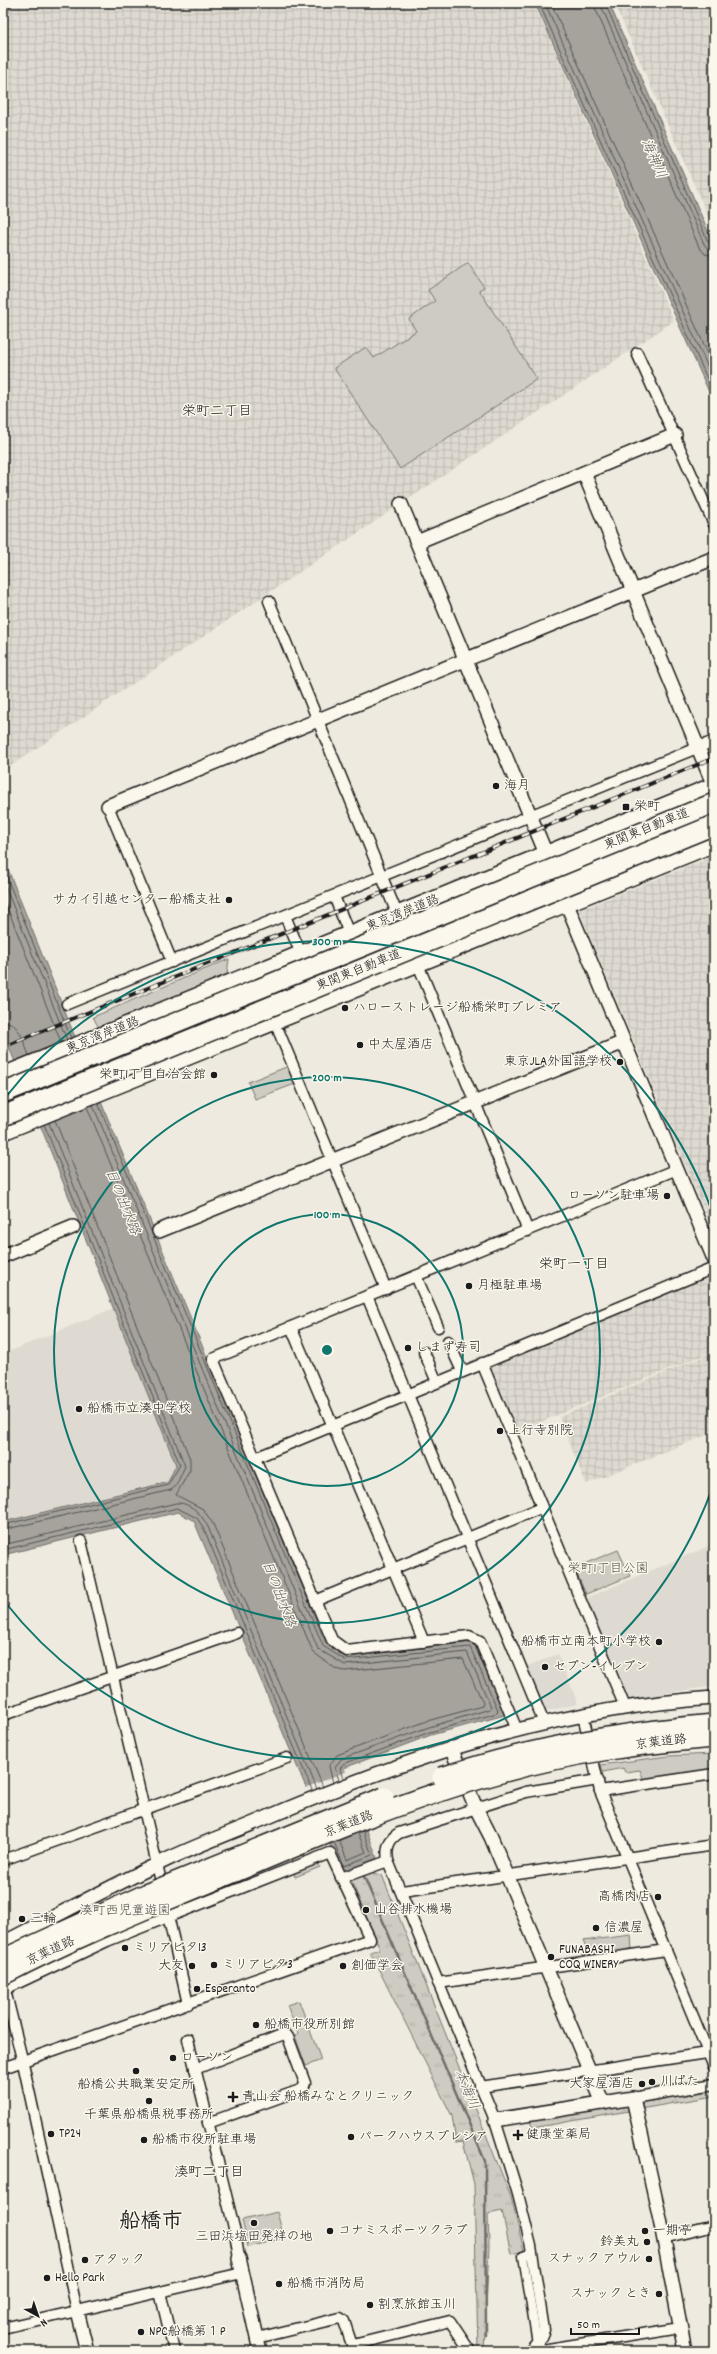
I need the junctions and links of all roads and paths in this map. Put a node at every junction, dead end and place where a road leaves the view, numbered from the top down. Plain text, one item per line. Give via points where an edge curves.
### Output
1 (637, 353) dead end
2 (675, 435) junction
3 (584, 473) junction
4 (401, 504) dead end
5 (714, 524) edge
6 (417, 542) junction
7 (714, 558) edge
8 (632, 592) junction
9 (269, 601) dead end
10 (467, 659) junction
11 (318, 720) junction
12 (714, 741) edge
13 (697, 748) junction
14 (714, 786) edge
15 (714, 803) edge
16 (108, 806) joint
17 (531, 816) junction
18 (714, 825) edge
19 (710, 842) edge
20 (547, 855) junction
21 (382, 877) junction
22 (334, 896) junction
23 (567, 902) junction
24 (417, 908) junction
25 (285, 916) junction
26 (398, 916) junction
27 (350, 936) junction
28 (302, 956) junction
29 (172, 962) junction
30 (417, 962) junction
31 (67, 1004) dead end
32 (279, 1032) dead end
33 (624, 1042) junction
34 (3, 1076) edge
35 (3, 1093) edge
36 (475, 1103) junction
37 (3, 1116) edge
38 (3, 1131) edge
39 (332, 1161) junction
40 (677, 1169) junction
41 (73, 1227) dead end
42 (159, 1231) dead end
43 (528, 1231) junction
44 (3, 1256) edge
45 (714, 1259) edge
46 (714, 1268) edge
47 (416, 1276) junction
48 (386, 1288) junction
49 (367, 1296) junction
50 (291, 1327) junction
51 (438, 1327) dead end
52 (448, 1341) dead end
53 (424, 1352) dead end
54 (482, 1363) junction
55 (462, 1371) junction
56 (436, 1382) junction
57 (408, 1394) junction
58 (332, 1425) junction
59 (255, 1458) junction
60 (542, 1507) junction
61 (468, 1538) junction
62 (81, 1541) dead end
63 (393, 1569) junction
64 (315, 1602) junction
65 (237, 1633) dead end
66 (424, 1642) junction
67 (112, 1677) junction
68 (713, 1700) edge
69 (625, 1707) junction
70 (3, 1715) edge
71 (582, 1715) junction
72 (544, 1723) junction
73 (714, 1724) edge
74 (517, 1730) junction
75 (714, 1738) edge
76 (451, 1748) junction
77 (287, 1758) dead end
78 (714, 1774) edge
79 (598, 1780) junction
80 (600, 1791) junction
81 (476, 1808) junction
82 (143, 1809) junction
83 (714, 1845) edge
84 (628, 1859) junction
85 (3, 1860) edge
86 (388, 1861) junction
87 (157, 1864) junction
88 (507, 1875) junction
89 (341, 1878) junction
90 (402, 1891) junction
91 (168, 1918) junction
92 (3, 1943) edge
93 (666, 1950) junction
94 (3, 1959) edge
95 (546, 1966) junction
96 (438, 1983) junction
97 (3, 1984) edge
98 (188, 2004) junction
99 (188, 2039) dead end
100 (711, 2052) edge
101 (23, 2063) junction
102 (714, 2067) edge
103 (3, 2068) edge
104 (195, 2069) junction
105 (589, 2070) junction
106 (714, 2084) edge
107 (480, 2087) junction
108 (633, 2098) junction
109 (603, 2103) junction
110 (495, 2120) junction
111 (208, 2123) junction
112 (714, 2226) edge
113 (663, 2238) junction
114 (239, 2258) joint
115 (242, 2273) junction
116 (160, 2292) junction
117 (77, 2310) junction
118 (3, 2328) edge
119 (680, 2328) junction
120 (257, 2338) junction
121 (537, 2343) junction
122 (354, 2348) edge
123 (87, 2351) edge
124 (174, 2351) edge
125 (260, 2351) edge
126 (470, 2351) edge
127 (529, 2351) edge
128 (685, 2351) edge

1 - 2 street
2 - 3 street
2 - 5 street
3 - 6 street
3 - 8 street
4 - 6 street
6 - 10 street
7 - 8 street
8 - 10 street
8 - 13 street
9 - 11 street
10 - 11 street
10 - 17 street
11 - 16 street
11 - 21 street
12 - 13 street
13 - 14 street
13 - 17 street
14 - 20 highway, 東京湾岸道路
15 - 35 highway, 東関東自動車道, bridge
16 - 29 street
17 - 20 street
17 - 21 street
18 - 37 highway, 東関東自動車道, bridge
19 - 20 highway via 707,836 677,844 669,835 662,833 576,867 567,868
19 - 23 highway
20 - 23 street
20 - 24 highway, 東京湾岸道路
21 - 22 street
21 - 26 street
22 - 25 street
22 - 27 street
23 - 24 highway via 554,888 546,885 500,902 478,892 424,910
23 - 30 highway
23 - 33 street
24 - 26 highway, 東京湾岸道路
25 - 28 street
25 - 29 street
26 - 27 highway, 東京湾岸道路
27 - 28 highway, 東京湾岸道路
28 - 34 highway, 東京湾岸道路
29 - 31 street
30 - 36 street
30 - 38 highway
32 - 39 street
33 - 36 street
33 - 40 street
36 - 39 street
36 - 43 street
39 - 42 street
39 - 48 street
40 - 43 street
40 - 45 street
41 - 44 street
43 - 47 street
46 - 54 street
47 - 48 street
47 - 51 street
48 - 49 street
49 - 50 street
49 - 57 street
50 - 58 street
50 - 59 street via 213,1359
52 - 55 street
53 - 56 street
54 - 55 street
54 - 60 street
55 - 56 street
56 - 57 street
57 - 58 street
57 - 61 street
58 - 59 street
58 - 63 street
59 - 64 street
60 - 61 street
60 - 69 street
61 - 63 street
61 - 72 street
62 - 67 street
63 - 64 street
63 - 66 street
64 - 66 street via 332,1640 346,1651
65 - 67 street
66 - 74 street via 476,1637 480,1641
67 - 70 street
67 - 82 street
68 - 69 street
69 - 71 street
71 - 72 street
71 - 79 street
72 - 74 street
73 - 94 highway, 京葉道路, bridge via 604,1736 555,1745 460,1771 319,1822 148,1893
74 - 76 street
75 - 97 highway, 京葉道路, bridge via 598,1751 461,1784 381,1812 136,1914
76 - 81 street
76 - 87 street via 354,1781
77 - 82 street
78 - 80 street
79 - 80 street
79 - 81 street via 526,1792
80 - 84 street
81 - 86 street via 392,1837 388,1844
81 - 88 street
82 - 85 street
82 - 87 street
83 - 84 street
84 - 88 street
84 - 93 street
86 - 89 street
86 - 90 street
87 - 91 street
87 - 92 street
88 - 90 street
88 - 95 street
89 - 91 street via 330,1853
89 - 98 street via 370,1939
90 - 96 street
91 - 97 street
91 - 98 street
93 - 95 street
93 - 100 street
95 - 96 street
95 - 105 street
96 - 107 street
97 - 101 street
98 - 101 street
99 - 104 street
100 - 102 street
100 - 105 street
101 - 103 street
101 - 117 street
104 - 111 street
104 - 111 street via 284,2034 288,2037 306,2083 303,2089
105 - 107 street
105 - 109 street
106 - 108 street
107 - 110 street
108 - 109 street
108 - 113 street
109 - 110 street
110 - 121 street via 518,2194 532,2253 544,2330
111 - 114 street
112 - 113 street
113 - 119 street
114 - 115 street
115 - 116 street
115 - 120 street
116 - 117 street
116 - 124 street
117 - 118 street
117 - 123 street
119 - 121 street via 542,2350
119 - 128 street
120 - 122 street via 340,2318 344,2321
120 - 125 street
121 - 127 street
122 - 126 street via 450,2321

